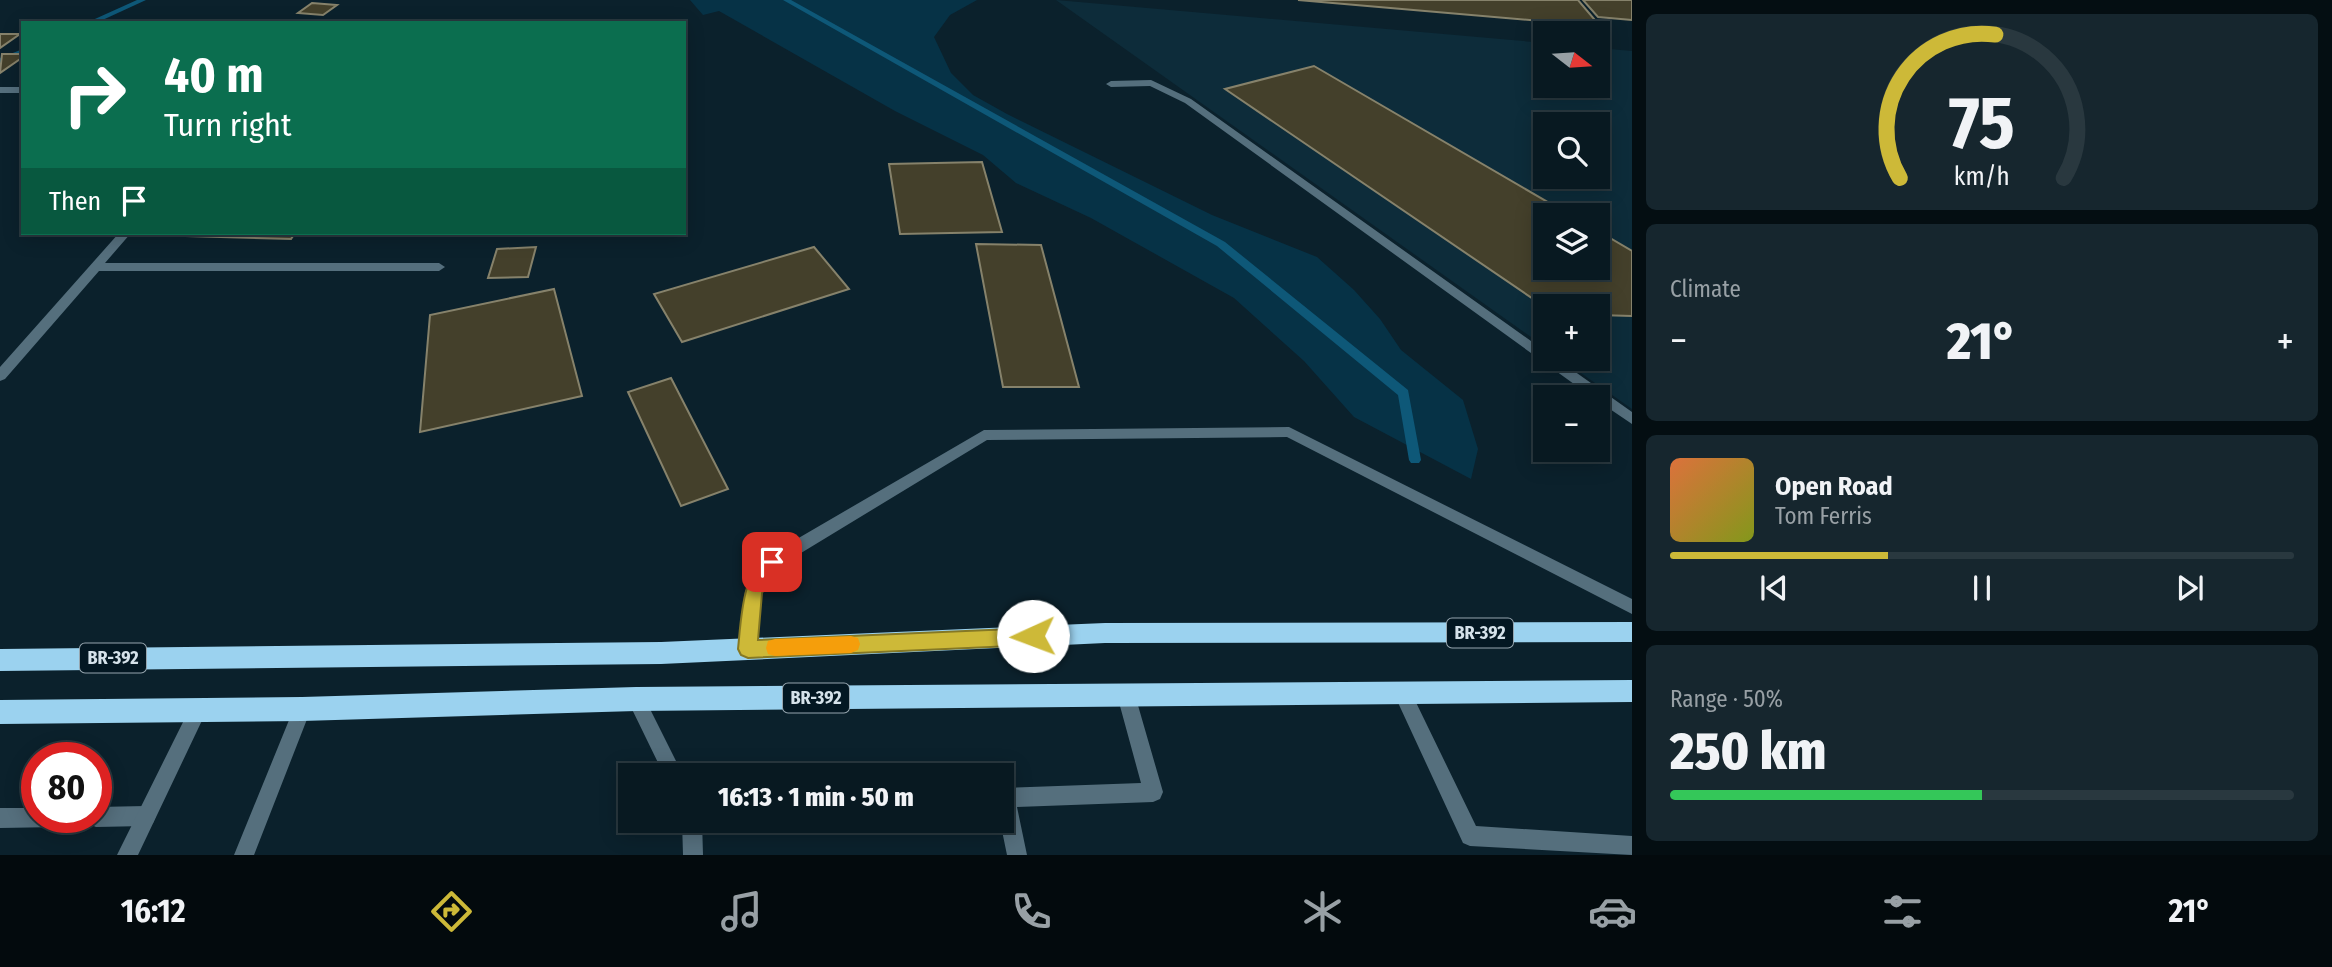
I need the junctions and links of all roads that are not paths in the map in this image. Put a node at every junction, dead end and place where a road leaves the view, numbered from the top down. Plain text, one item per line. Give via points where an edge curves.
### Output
1 (1111, 84) dead end
2 (0, 90) edge
3 (21, 90) edge
4 (123, 235) edge
5 (96, 267) junction
6 (439, 267) dead end
7 (1533, 348) edge
8 (1565, 371) edge
9 (0, 376) edge
10 (1632, 419) edge
11 (1632, 607) edge
12 (1632, 632) edge
13 (748, 649) junction
14 (0, 660) edge
15 (1632, 691) edge
16 (1403, 694) junction
17 (1126, 695) junction
18 (636, 699) junction
19 (302, 709) junction
20 (198, 710) junction
21 (0, 712) edge
22 (668, 763) edge
23 (1014, 798) edge
24 (146, 816) junction
25 (112, 817) edge
26 (0, 818) edge
27 (21, 818) edge
28 (692, 833) edge
29 (1012, 833) edge
30 (1632, 846) edge
31 (127, 855) edge
32 (244, 855) edge
33 (693, 855) edge
34 (1017, 855) edge

1 - 7 street via 1151,83 1188,101
2 - 3 street
4 - 5 street
5 - 6 street
5 - 9 street
8 - 10 street
11 - 13 street via 1289,432 984,436 772,562 753,591
12 - 13 highway, BR-392 via 1105,633
13 - 14 highway, BR-392
15 - 16 highway, BR-392
16 - 17 highway, BR-392
16 - 30 street via 1470,836
17 - 18 highway, BR-392
17 - 23 street via 1153,792
18 - 19 highway, BR-392
18 - 22 street
19 - 20 highway, BR-392
19 - 32 street
20 - 21 highway, BR-392
20 - 24 street
24 - 25 street
24 - 31 street
26 - 27 street
28 - 33 street
29 - 34 street

